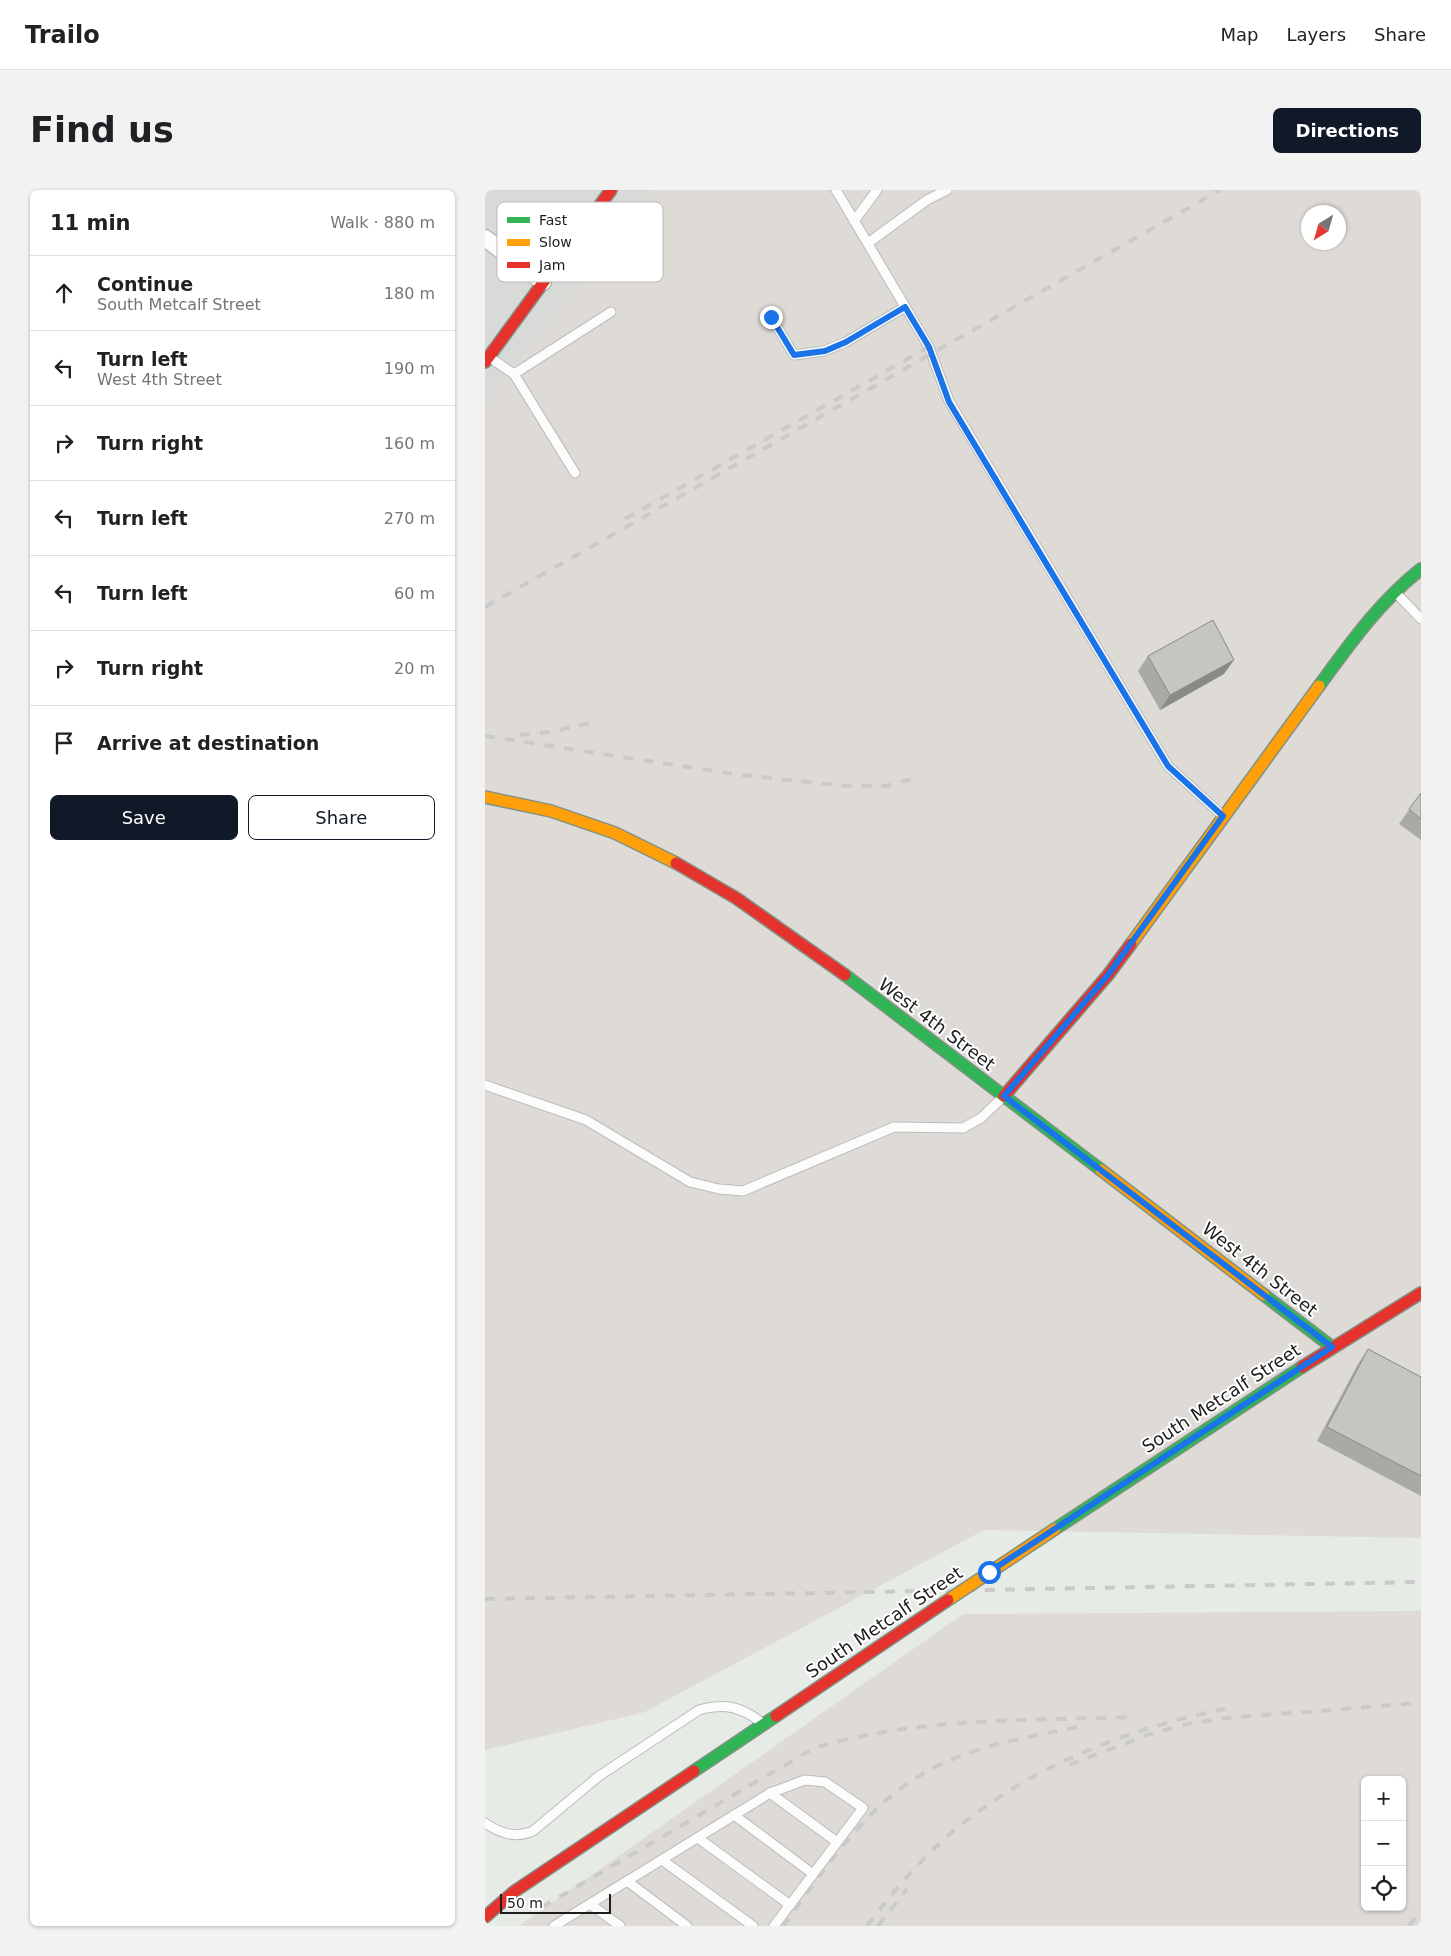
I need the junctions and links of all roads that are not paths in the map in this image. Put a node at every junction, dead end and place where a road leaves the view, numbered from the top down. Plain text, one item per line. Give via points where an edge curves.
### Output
1 (611, 190) edge
2 (877, 190) edge
3 (947, 190) edge
4 (837, 191) edge
5 (602, 202) edge
6 (854, 221) junction
7 (485, 238) edge
8 (868, 243) junction
9 (497, 247) edge
10 (543, 282) edge
11 (905, 307) junction
12 (611, 312) dead end
13 (771, 317) dead end
14 (487, 359) edge
15 (514, 374) junction
16 (575, 474) dead end
17 (1421, 569) edge
18 (1395, 592) junction
19 (1421, 619) edge
20 (485, 797) edge
21 (1223, 816) junction
22 (485, 1085) edge
23 (1004, 1096) junction
24 (1421, 1293) edge
25 (1332, 1347) junction
26 (764, 1725) junction
27 (770, 1793) junction
28 (734, 1815) junction
29 (485, 1823) edge
30 (698, 1838) junction
31 (837, 1842) junction
32 (662, 1860) junction
33 (813, 1874) junction
34 (627, 1882) junction
35 (590, 1904) junction
36 (791, 1904) junction
37 (485, 1917) edge
38 (555, 1926) edge
39 (619, 1926) edge
40 (687, 1926) edge
41 (753, 1926) edge
42 (775, 1926) edge

1 - 5 street
2 - 6 lane
3 - 8 lane via 927,200
4 - 6 lane
6 - 8 lane
7 - 9 street
8 - 11 lane
10 - 14 street
11 - 13 lane via 846,342 825,351 794,355
11 - 21 lane via 929,347 949,402 1168,766
12 - 15 lane
14 - 15 lane
15 - 16 lane
17 - 18 street
18 - 19 lane
18 - 21 street via 1355,637
20 - 23 street, West 4th Street via 553,812 613,833 705,878 810,951
21 - 23 street via 1108,975
22 - 23 lane via 586,1120 690,1182 743,1191 894,1126 963,1128 981,1118
23 - 25 street, West 4th Street
24 - 25 street, South Metcalf Street
25 - 26 street, South Metcalf Street, bridge
26 - 29 lane via 732,1706 699,1710 599,1776 533,1831 512,1835
26 - 37 street, South Metcalf Street via 586,1841 515,1891
27 - 28 lane
27 - 31 lane
27 - 31 lane via 805,1780 825,1782 863,1808
28 - 30 lane
28 - 33 lane
30 - 32 lane
30 - 36 lane
31 - 33 lane
32 - 34 lane
32 - 41 lane
33 - 36 lane
34 - 35 lane
34 - 40 lane
35 - 38 lane
35 - 39 lane
36 - 42 lane

